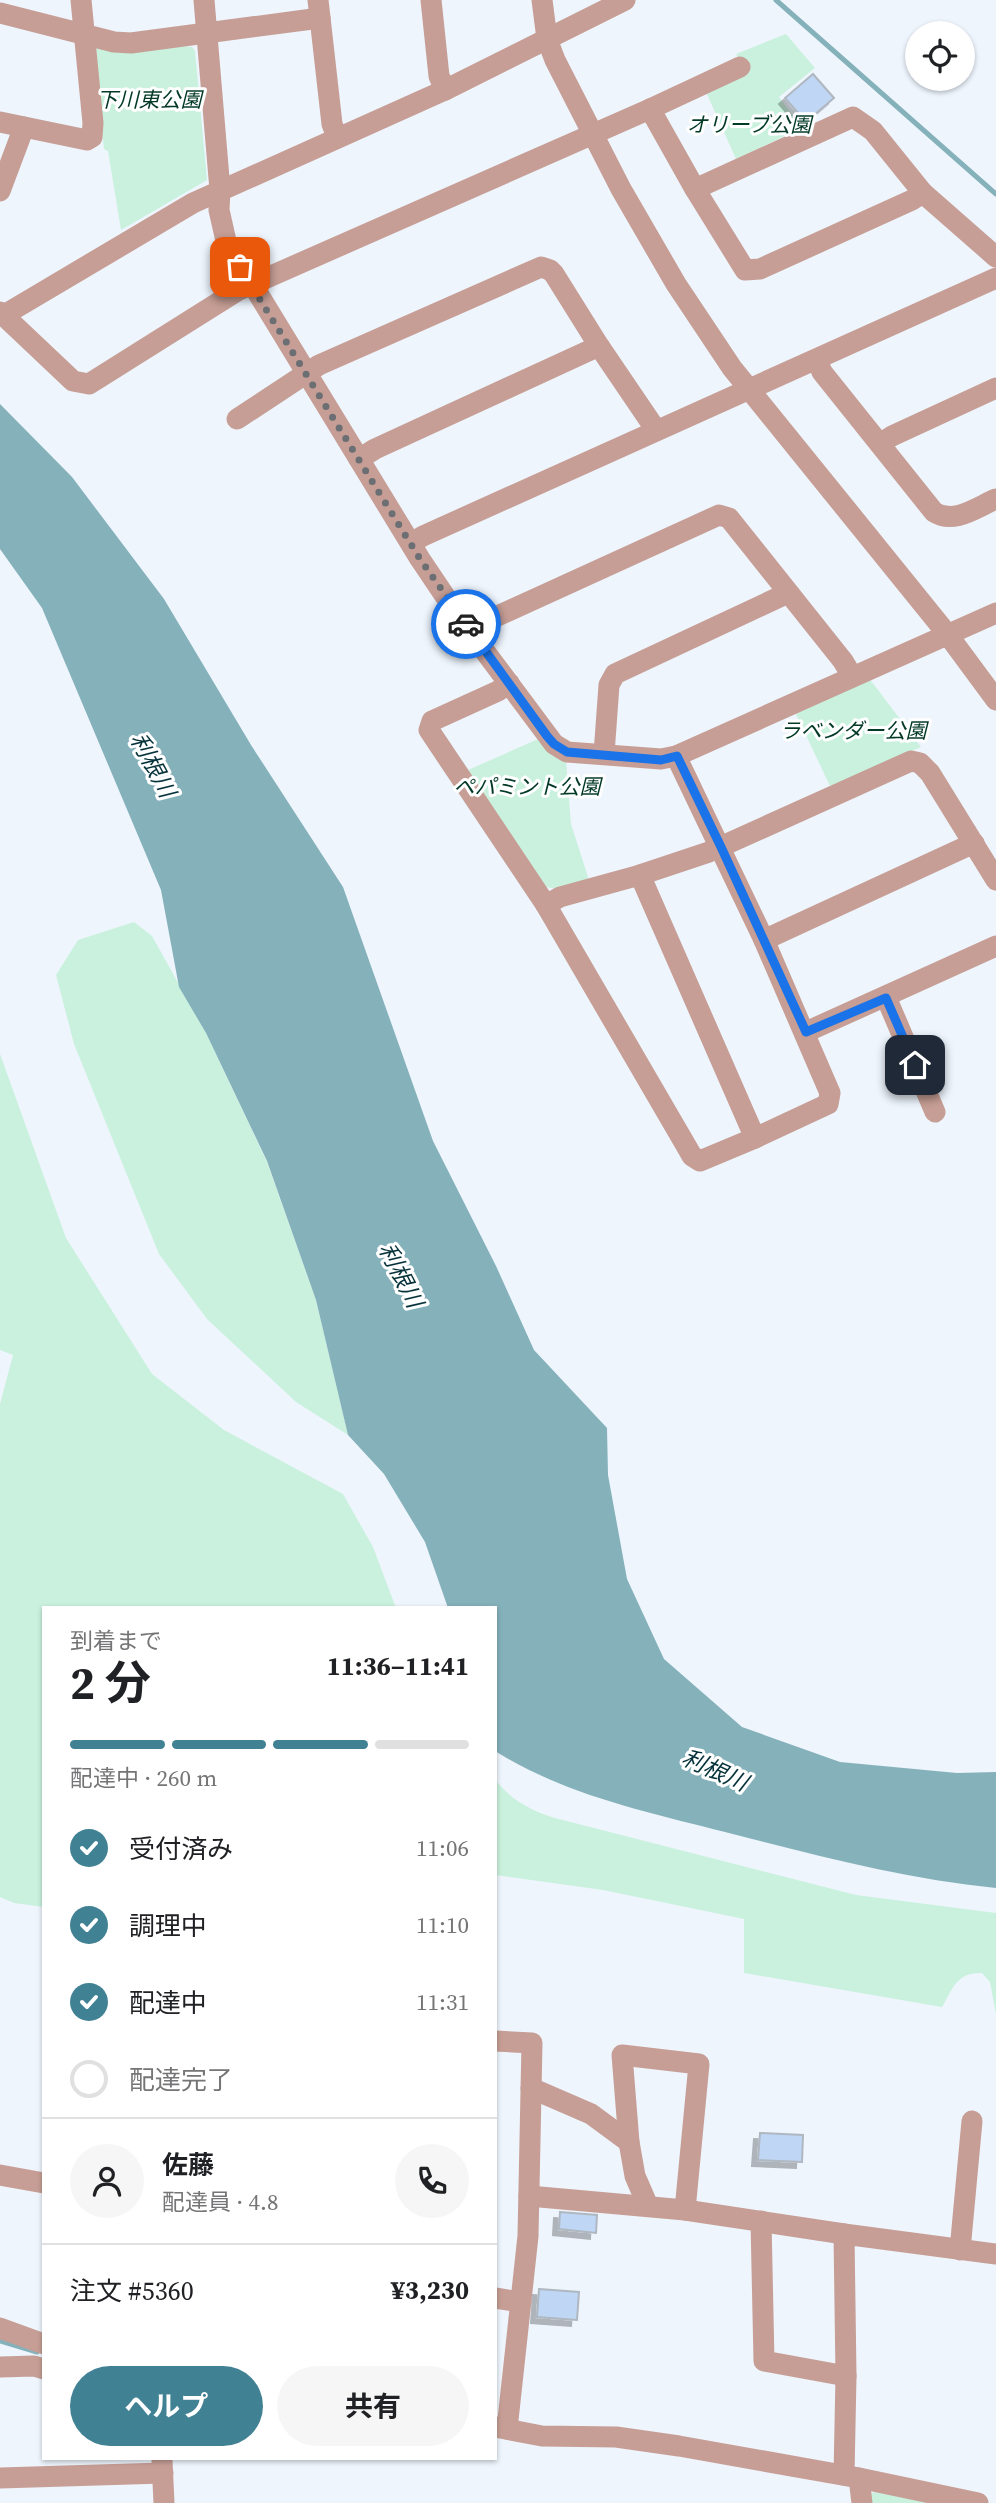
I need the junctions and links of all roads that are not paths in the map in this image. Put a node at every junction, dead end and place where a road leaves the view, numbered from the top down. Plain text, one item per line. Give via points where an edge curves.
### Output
1 (81, 0) edge
2 (204, 0) edge
3 (431, 0) edge
4 (542, 0) edge
5 (625, 0) edge
6 (319, 9) edge
7 (0, 13) edge
8 (207, 33) junction
9 (84, 35) junction
10 (547, 39) junction
11 (740, 67) dead end
12 (445, 90) junction
13 (650, 109) junction
14 (0, 122) edge
15 (24, 127) junction
16 (592, 135) junction
17 (337, 136) junction
18 (695, 189) junction
19 (220, 190) junction
20 (0, 191) edge
21 (923, 193) junction
22 (996, 257) edge
23 (996, 278) edge
24 (252, 285) junction
25 (2, 314) edge
26 (599, 346) junction
27 (817, 360) junction
28 (306, 374) junction
29 (996, 388) edge
30 (750, 391) junction
31 (237, 419) dead end
32 (656, 430) junction
33 (881, 443) junction
34 (359, 459) junction
35 (996, 499) edge
36 (411, 543) junction
37 (788, 593) junction
38 (996, 613) edge
39 (469, 629) junction
40 (948, 635) junction
41 (852, 676) junction
42 (509, 683) junction
43 (996, 700) edge
44 (604, 754) junction
45 (677, 756) junction
46 (974, 843) junction
47 (721, 847) junction
48 (640, 875) junction
49 (996, 880) edge
50 (546, 905) junction
51 (764, 940) junction
52 (996, 946) edge
53 (886, 998) junction
54 (806, 1032) junction
55 (935, 1112) dead end
56 (755, 1138) junction
57 (497, 2041) edge
58 (531, 2088) junction
59 (972, 2121) dead end
60 (629, 2142) junction
61 (0, 2175) edge
62 (42, 2183) edge
63 (529, 2196) junction
64 (648, 2206) junction
65 (685, 2210) junction
66 (761, 2221) junction
67 (845, 2234) junction
68 (960, 2250) junction
69 (996, 2254) edge
70 (497, 2298) edge
71 (521, 2302) junction
72 (0, 2328) edge
73 (42, 2343) edge
74 (0, 2367) edge
75 (42, 2368) edge
76 (846, 2376) junction
77 (501, 2428) edge
78 (162, 2466) edge
79 (58, 2468) edge
80 (851, 2477) junction
81 (0, 2478) edge
82 (164, 2503) edge
83 (862, 2503) edge
84 (978, 2503) edge

1 - 9 street
2 - 8 street
3 - 12 street via 439,76
4 - 10 street
5 - 10 street
6 - 8 street
6 - 17 street
7 - 9 street
8 - 9 street via 131,43
8 - 19 street
9 - 15 street via 92,137 87,140
10 - 12 street
10 - 16 street
11 - 13 street
12 - 17 street
13 - 16 street
13 - 18 street
14 - 15 street
15 - 20 street
16 - 24 street
16 - 30 street via 676,284
17 - 19 street
18 - 21 street via 853,117 873,131
18 - 21 street via 739,262 751,271
19 - 24 street via 226,241
19 - 25 street
21 - 22 street
23 - 27 street
24 - 25 street via 89,384 73,381
24 - 28 street
26 - 28 street via 554,274 541,267
26 - 32 street
26 - 34 street
27 - 30 street
27 - 33 street
28 - 31 street
28 - 34 street
29 - 33 street
30 - 32 street
30 - 40 street
32 - 36 street
33 - 35 street via 942,518
34 - 36 street
36 - 39 street
37 - 39 street via 729,518 719,514
37 - 41 street
37 - 44 street via 615,674 609,685
38 - 40 street
39 - 42 street
40 - 41 street
40 - 43 street
41 - 45 street
42 - 44 street via 554,744 567,752
42 - 50 street via 432,721 429,730
44 - 45 street via 661,760
45 - 47 street
46 - 47 street via 930,773 920,762 911,761
46 - 49 street
46 - 51 street
47 - 48 street
47 - 51 street
48 - 50 street
48 - 56 street
50 - 56 street via 692,1156 705,1160
51 - 54 street
52 - 53 street
53 - 54 street
53 - 55 street
54 - 56 street via 830,1093 828,1104
57 - 58 street via 532,2043
58 - 60 street via 592,2115
58 - 63 street
59 - 68 street
60 - 64 street via 635,2176
60 - 65 street via 622,2054 699,2064
61 - 62 street
63 - 64 street
63 - 71 street
64 - 65 street
65 - 66 street
66 - 67 street
66 - 76 street via 764,2361
67 - 68 street
67 - 76 street
68 - 69 street
70 - 71 street
71 - 77 street
72 - 73 street
74 - 75 street
76 - 80 street
77 - 80 street via 542,2436 616,2437 667,2444
78 - 79 street
78 - 82 street
79 - 81 street
80 - 83 street
80 - 84 street

